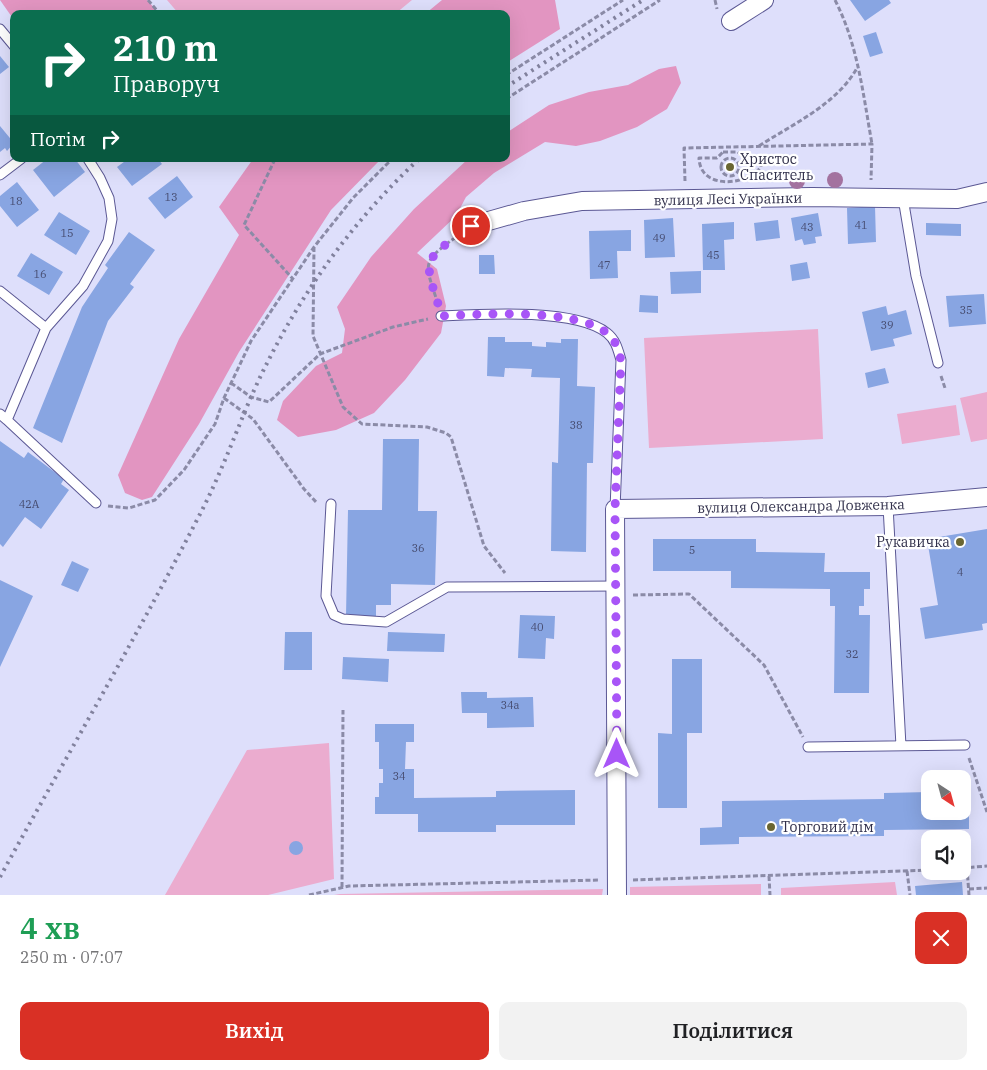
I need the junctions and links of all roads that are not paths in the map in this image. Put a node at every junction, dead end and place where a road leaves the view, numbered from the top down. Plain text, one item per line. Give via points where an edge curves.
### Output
1 (764, 0) edge
2 (731, 21) dead end
3 (0, 29) edge
4 (10, 41) edge
5 (17, 162) edge
6 (90, 162) edge
7 (0, 175) edge
8 (987, 192) edge
9 (903, 198) junction
10 (471, 226) road end
11 (0, 291) edge
12 (442, 316) road end
13 (46, 328) junction
14 (938, 363) dead end
15 (4, 417) edge
16 (987, 497) edge
17 (96, 503) road end
18 (331, 504) dead end
19 (888, 506) junction
20 (615, 509) junction
21 (617, 591) junction
22 (965, 745) road end
23 (900, 746) junction
24 (808, 747) road end
25 (617, 887) edge

1 - 2 street
3 - 4 lane
5 - 7 lane
6 - 13 lane via 109,198 112,218 108,241 83,286
8 - 9 street, вулиця Лесі Українки via 957,199
9 - 10 street, вулиця Лесі Українки via 582,201 524,211
9 - 14 lane via 916,276
11 - 13 lane
12 - 20 lane via 507,313 575,320 606,332 615,342 621,360
13 - 15 lane
15 - 17 lane
16 - 19 street, вулиця Олександра Довженка
18 - 21 lane via 326,596 334,615 343,619 386,622 447,588
19 - 20 street, вулиця Олександра Довженка
19 - 23 lane
20 - 21 street
21 - 25 street
22 - 23 lane
23 - 24 lane

